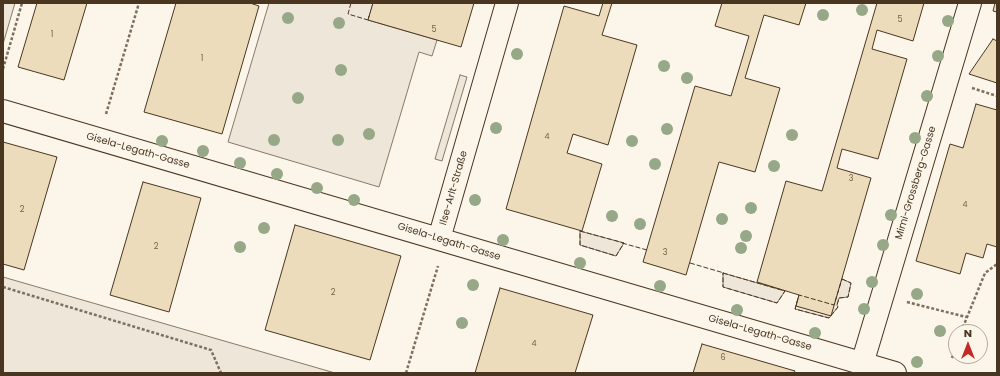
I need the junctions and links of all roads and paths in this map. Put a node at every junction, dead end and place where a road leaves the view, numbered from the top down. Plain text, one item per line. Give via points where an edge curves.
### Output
1 (22, 3) edge
2 (139, 3) edge
3 (508, 3) edge
4 (970, 3) edge
5 (3, 69) edge
6 (968, 86) dead end
7 (997, 96) edge
8 (3, 111) edge
9 (98, 139) junction
10 (439, 239) junction
11 (997, 264) edge
12 (3, 287) edge
13 (906, 301) dead end
14 (966, 317) junction
15 (964, 324) edge
16 (862, 364) junction
17 (220, 373) edge
18 (406, 373) edge
19 (895, 373) edge

1 - 5 path
2 - 9 path
3 - 10 street, Ilse-Arlt-Straße
4 - 16 street, Mimi-Grossberg-Gasse
6 - 7 path
8 - 9 street, Gisela-Legath-Gasse
9 - 10 street, Gisela-Legath-Gasse
10 - 16 street, Gisela-Legath-Gasse
10 - 18 path, Ilse-Arlt-Straße via 438,267
11 - 14 path via 985,273
12 - 17 path via 211,350
13 - 14 path
14 - 15 path
16 - 19 street, Gisela-Legath-Gasse

